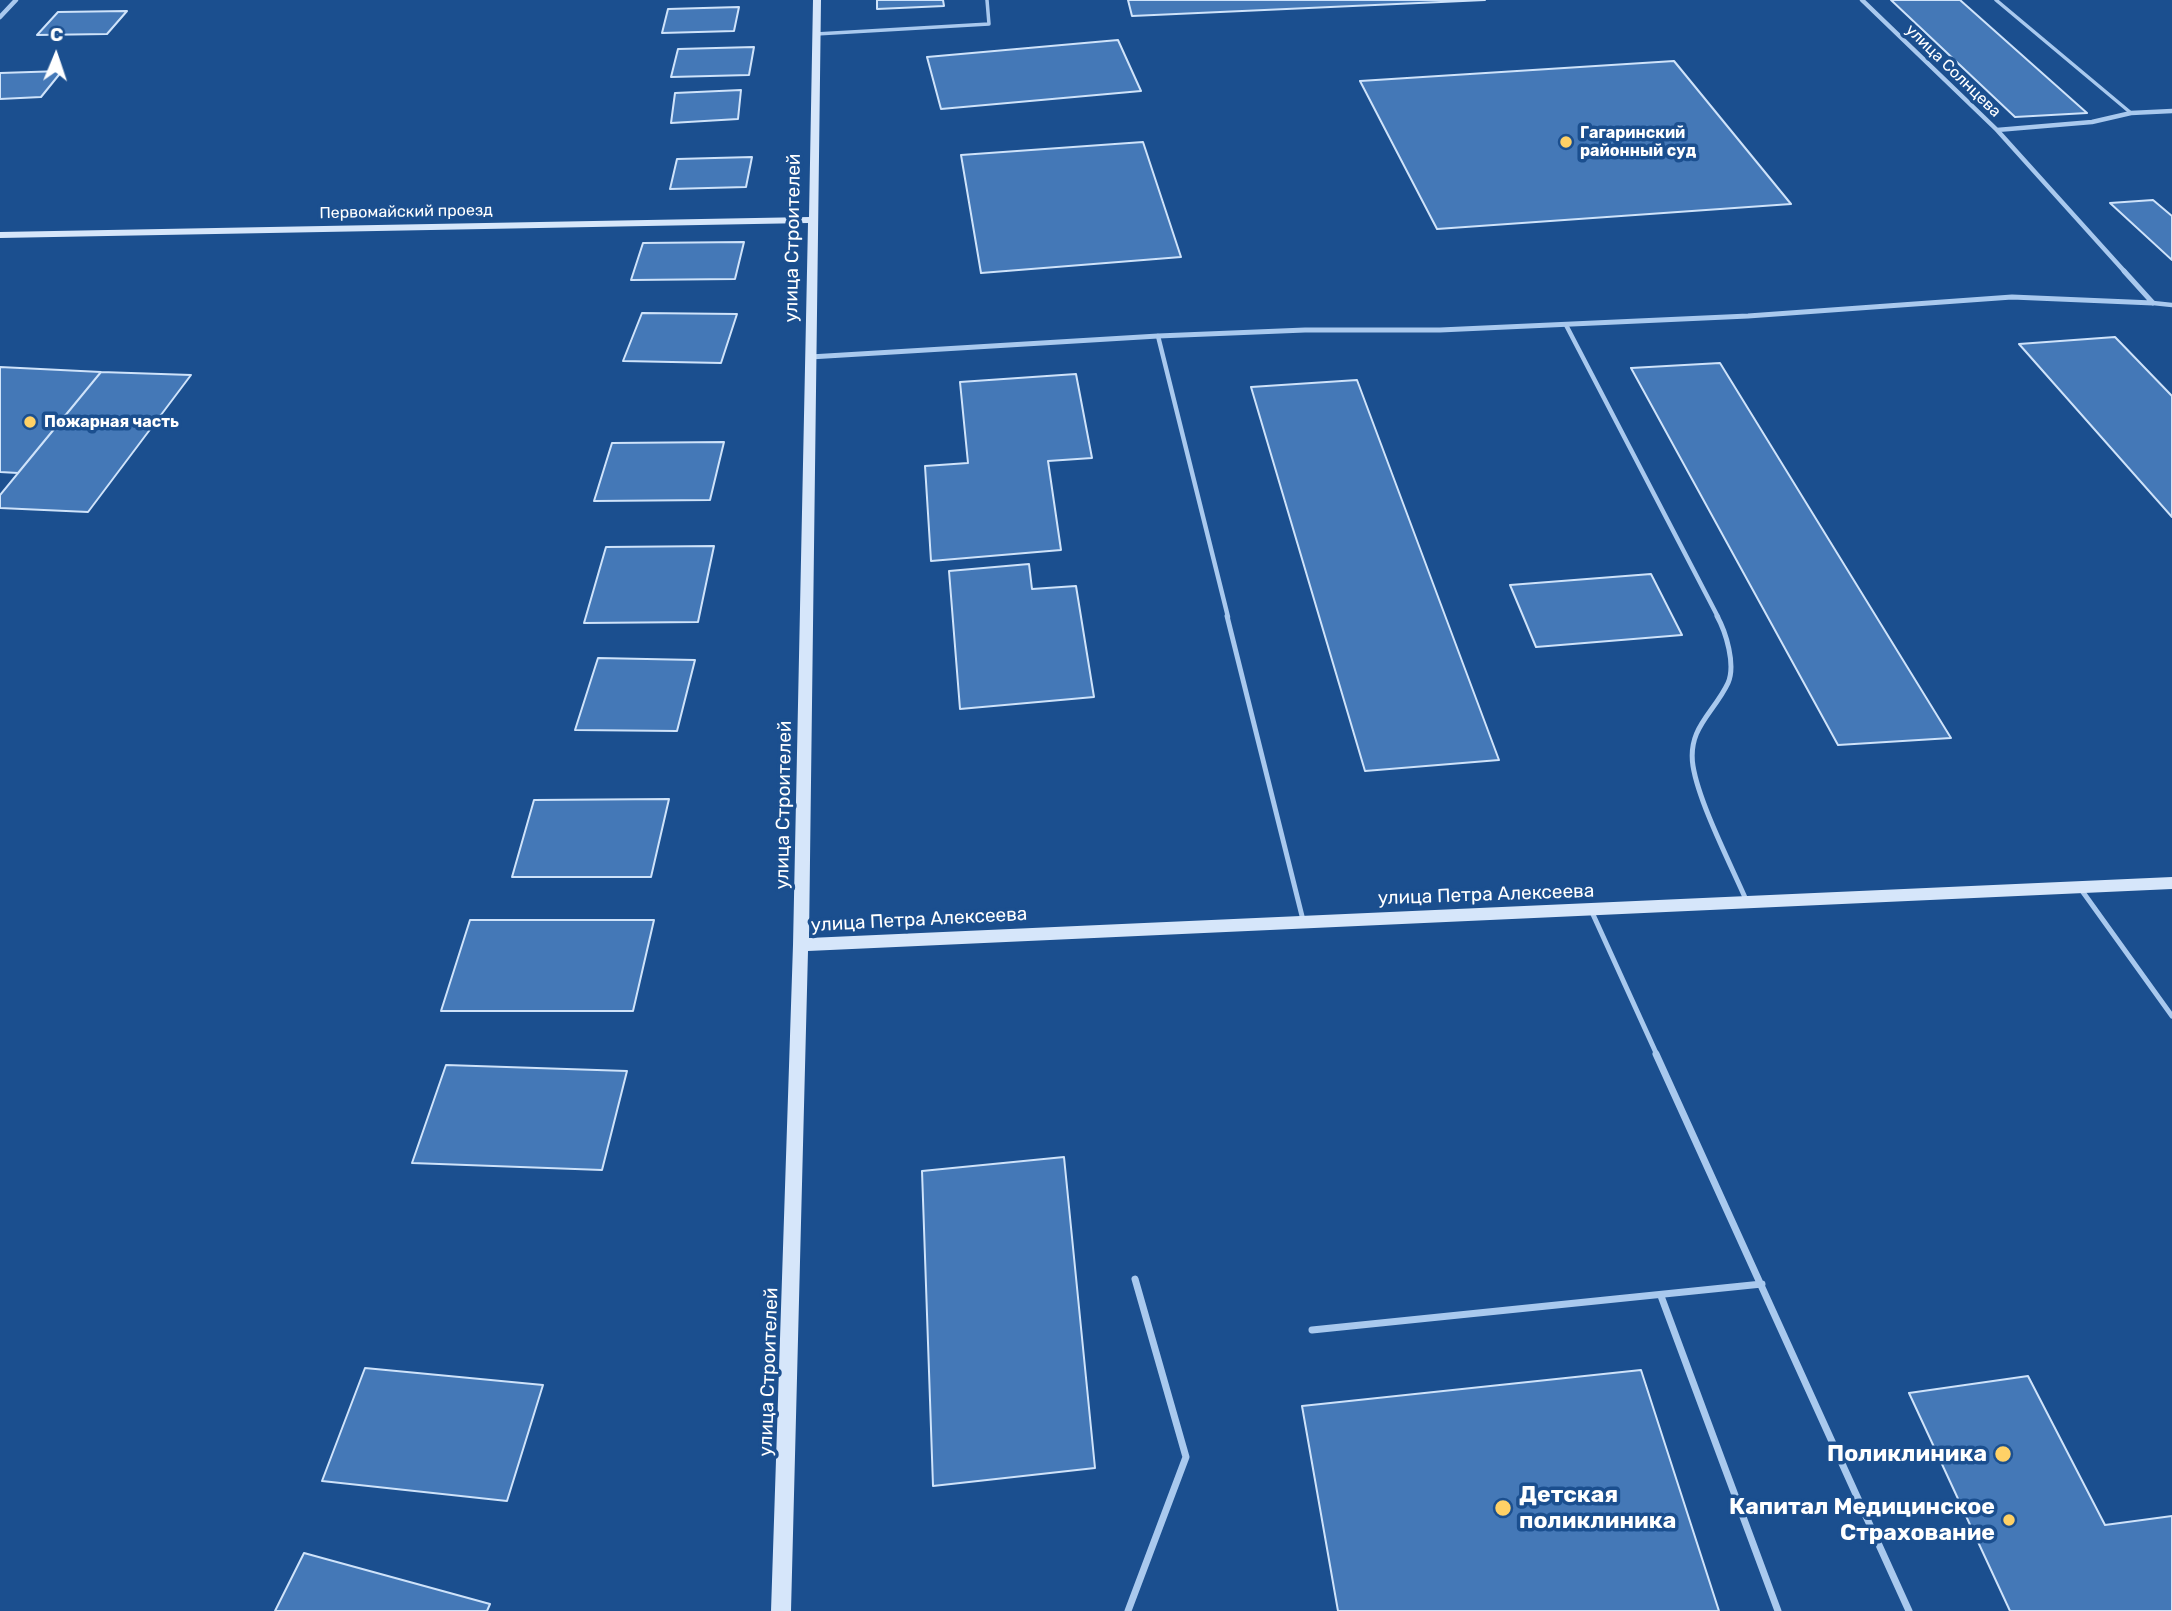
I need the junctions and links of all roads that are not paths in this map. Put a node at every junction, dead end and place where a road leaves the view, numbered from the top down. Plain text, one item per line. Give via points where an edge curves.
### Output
1 (16, 0) edge
2 (817, 0) edge
3 (987, 0) edge
4 (1862, 0) edge
5 (1996, 0) edge
6 (0, 17) edge
7 (817, 34) junction
8 (2172, 111) edge
9 (2131, 113) junction
10 (1997, 130) junction
11 (812, 220) junction
12 (0, 235) edge
13 (2153, 303) junction
14 (2172, 305) edge
15 (1566, 325) junction
16 (1158, 336) junction
17 (810, 357) junction
18 (2172, 883) edge
19 (2080, 888) junction
20 (1748, 902) junction
21 (1591, 909) junction
22 (1304, 922) junction
23 (801, 945) junction
24 (2172, 1016) edge
25 (1135, 1279) dead end
26 (1762, 1284) junction
27 (1661, 1296) junction
28 (1312, 1330) dead end
29 (781, 1611) edge
30 (1128, 1611) edge
31 (1778, 1611) edge
32 (1909, 1611) edge

1 - 6 street
2 - 7 main road, улица Строителей
3 - 7 lane via 989,24
4 - 10 street, улица Солнцева
5 - 9 lane
7 - 11 main road, улица Строителей
8 - 9 street
9 - 10 street via 2092,122
10 - 13 street, улица Солнцева
11 - 12 main road, Первомайский проезд
11 - 17 main road, улица Строителей
13 - 14 lane
13 - 15 street via 2012,297
15 - 16 street
15 - 20 lane via 1728,638 1729,681 1695,733 1693,765
16 - 17 street
16 - 22 lane
17 - 23 main road, улица Строителей
18 - 19 main road, улица Петра Алексеева
19 - 20 main road, улица Петра Алексеева
19 - 24 lane
20 - 21 main road, улица Петра Алексеева
21 - 22 main road, улица Петра Алексеева
21 - 26 lane
22 - 23 main road, улица Петра Алексеева
23 - 29 main road, улица Строителей
25 - 30 lane via 1186,1457
26 - 27 lane
26 - 32 lane
27 - 28 lane
27 - 31 lane

